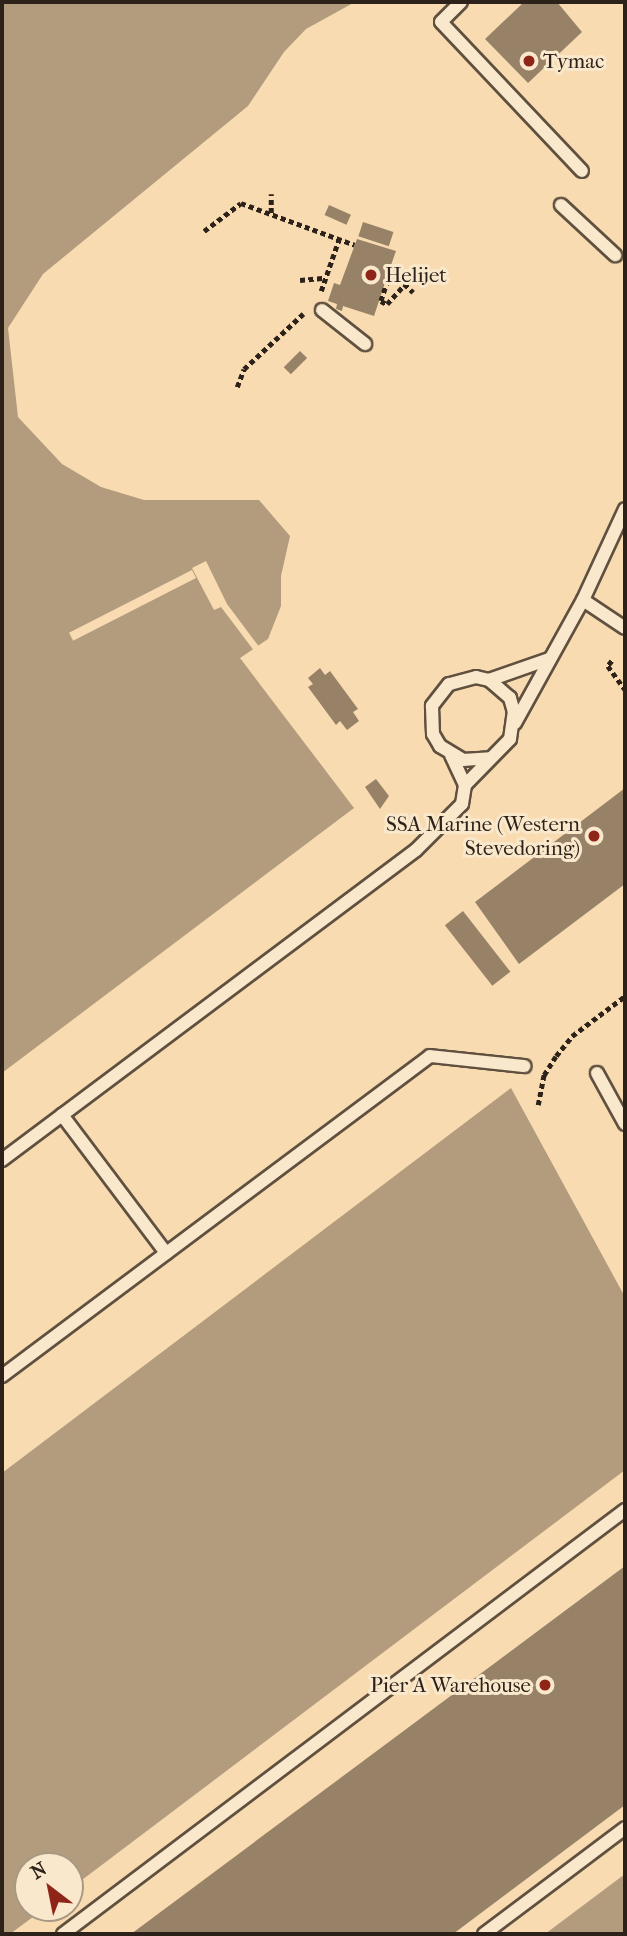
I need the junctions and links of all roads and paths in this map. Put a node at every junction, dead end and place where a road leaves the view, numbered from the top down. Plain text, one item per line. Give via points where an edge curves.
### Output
1 (461, 2) edge
2 (582, 171) dead end
3 (271, 194) dead end
4 (561, 205) dead end
5 (271, 213) junction
6 (204, 231) dead end
7 (339, 239) junction
8 (355, 245) dead end
9 (615, 255) dead end
10 (325, 278) junction
11 (398, 278) dead end
12 (300, 280) dead end
13 (388, 281) dead end
14 (404, 284) junction
15 (413, 292) dead end
16 (318, 297) dead end
17 (316, 308) joint
18 (365, 344) dead end
19 (237, 387) dead end
20 (625, 509) edge
21 (583, 600) junction
22 (625, 628) edge
23 (549, 659) junction
24 (612, 661) dead end
25 (489, 680) junction
26 (625, 689) edge
27 (514, 725) junction
28 (451, 755) junction
29 (491, 758) junction
30 (465, 785) junction
31 (625, 996) edge
32 (524, 1066) dead end
33 (597, 1073) dead end
34 (538, 1105) dead end
35 (62, 1115) junction
36 (625, 1124) edge
37 (2, 1160) edge
38 (166, 1253) junction
39 (2, 1376) edge
40 (625, 1510) edge
41 (625, 1828) edge
42 (63, 1934) edge
43 (484, 1934) edge

1 - 2 lane via 441,22
3 - 5 path
4 - 9 lane
5 - 6 path via 241,203
5 - 7 path
7 - 8 path
7 - 10 path
10 - 12 path
10 - 16 path
11 - 14 path
13 - 14 path via 381,301 387,304
14 - 15 path
17 - 18 lane
17 - 19 path via 244,369
20 - 21 lane
21 - 22 lane
21 - 23 lane
23 - 25 lane
23 - 27 lane
24 - 26 path via 608,666
25 - 27 lane via 510,698
25 - 28 lane via 462,678 449,684 432,706 433,734
27 - 29 lane via 502,750
28 - 29 lane via 463,760
28 - 30 lane
29 - 30 lane
30 - 35 lane via 462,804 416,849
31 - 34 path via 572,1036 556,1056 544,1075
32 - 38 lane via 430,1056
33 - 36 lane
35 - 37 lane
35 - 38 lane
38 - 39 lane
40 - 42 lane
41 - 43 lane

